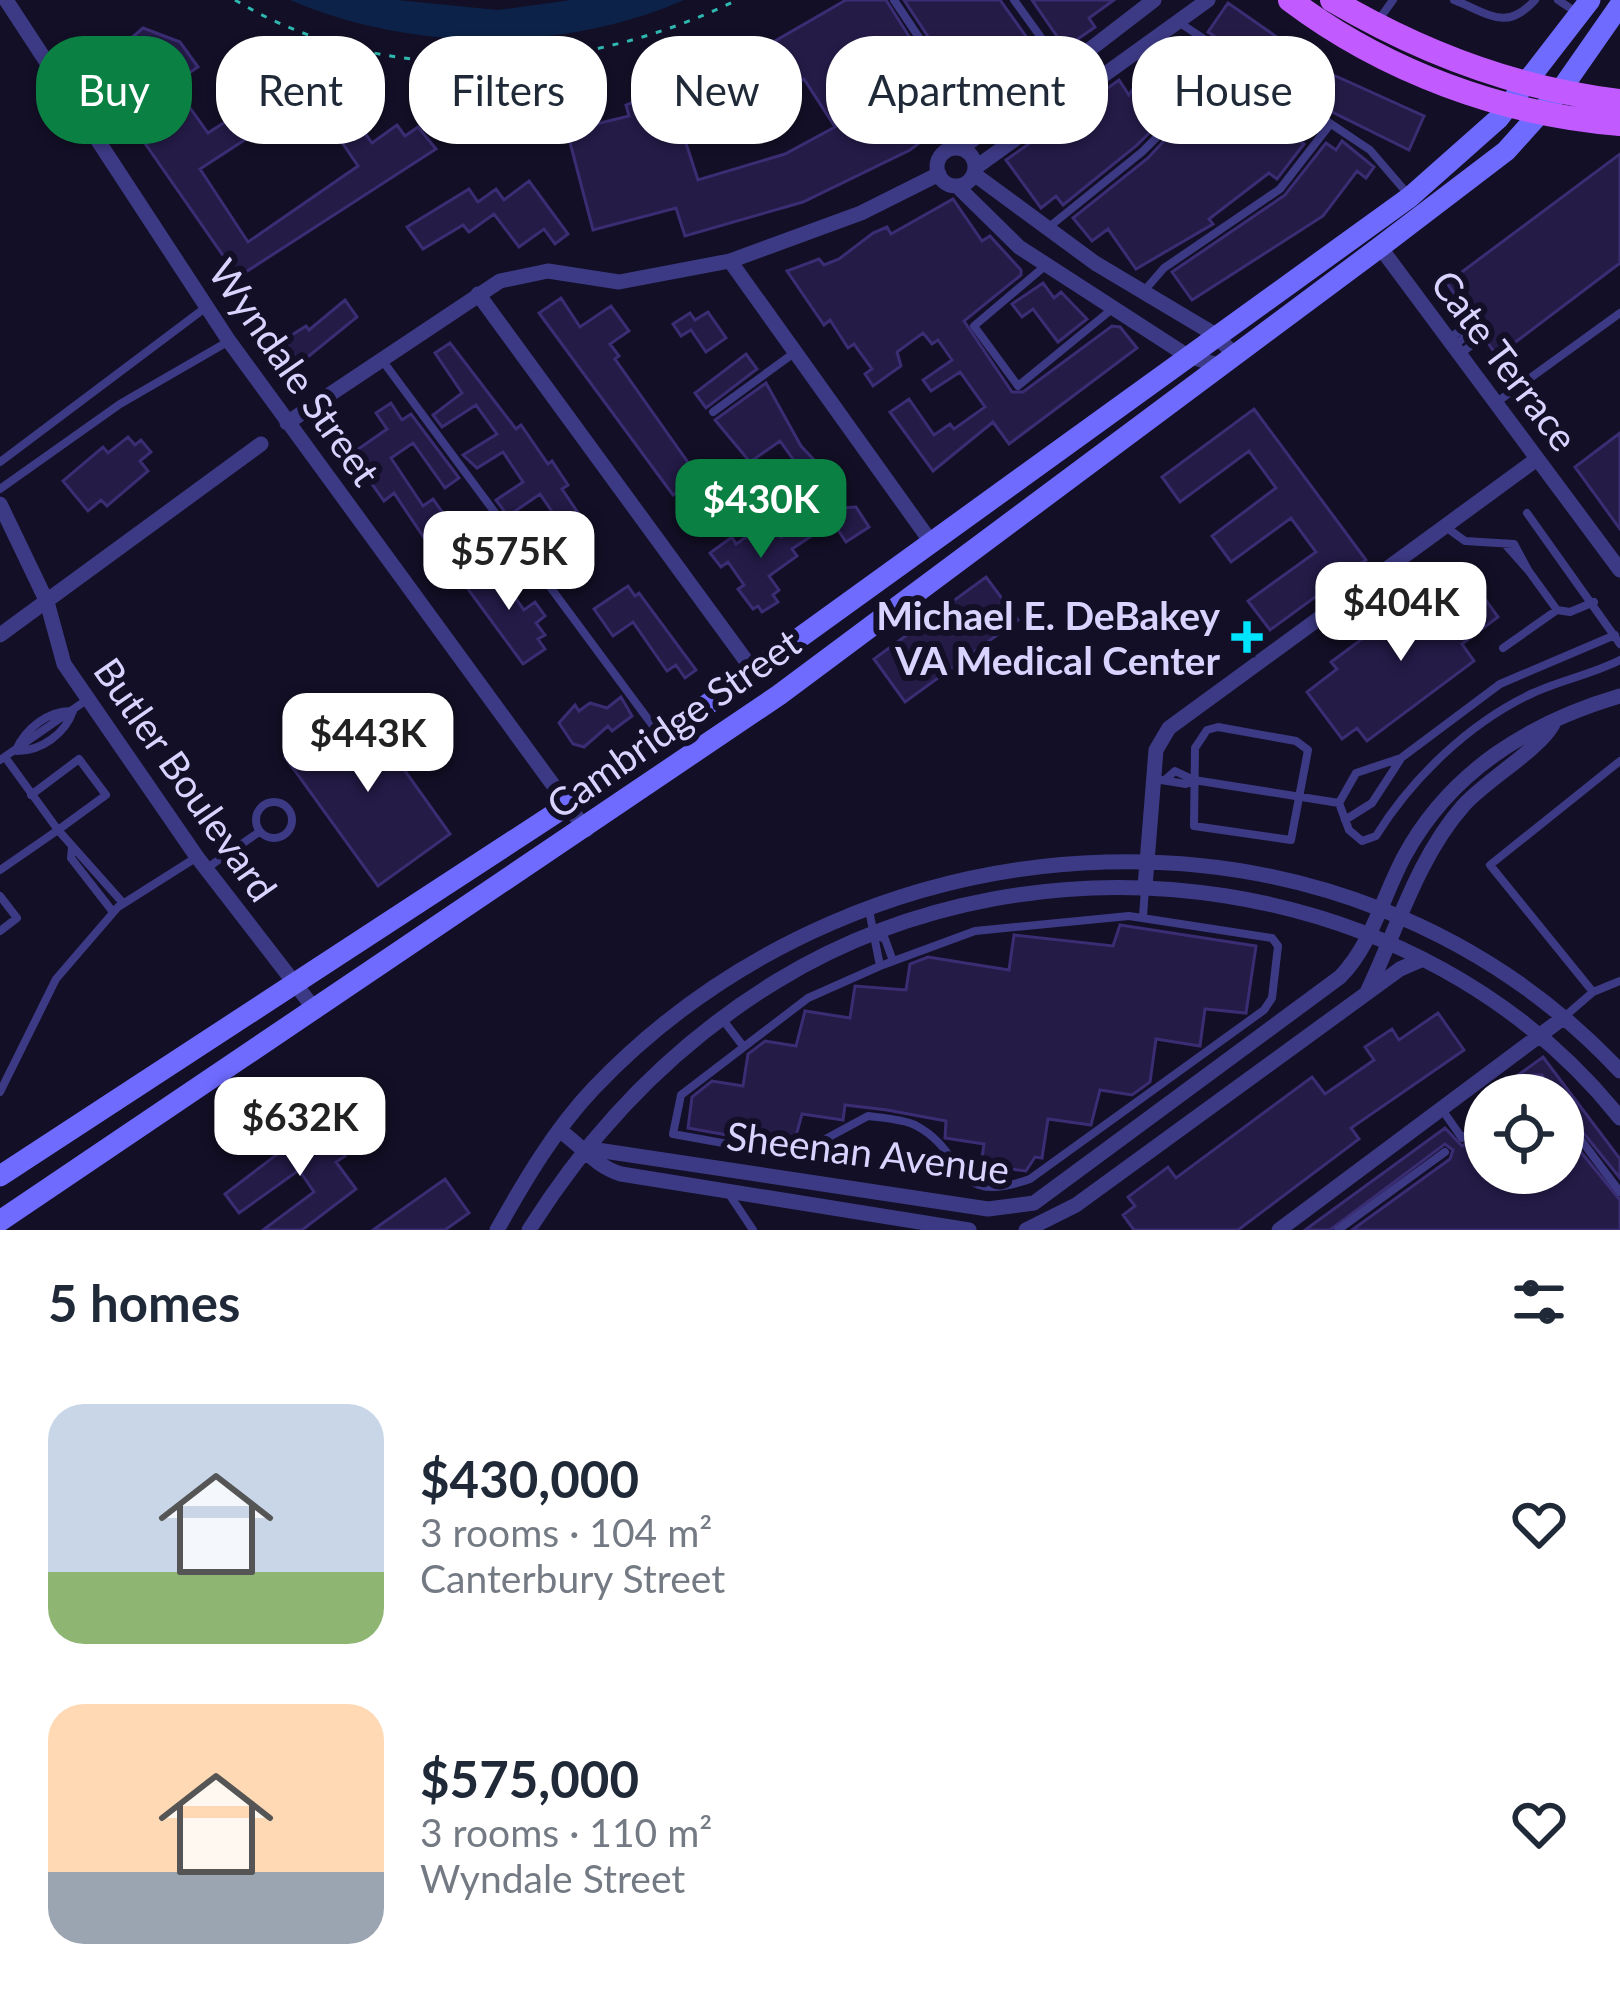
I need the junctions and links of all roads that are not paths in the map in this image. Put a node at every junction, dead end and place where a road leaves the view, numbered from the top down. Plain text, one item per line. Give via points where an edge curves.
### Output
1 (6, 0) edge
2 (894, 0) edge
3 (1014, 0) edge
4 (1208, 0) edge
5 (1290, 0) edge
6 (1393, 0) edge
7 (1454, 0) edge
8 (1535, 0) edge
9 (1558, 0) edge
10 (1339, 2) edge
11 (1145, 3) edge
12 (1620, 5) edge
13 (1585, 7) edge
14 (1180, 23) junction
15 (1375, 26) junction
16 (918, 36) edge
17 (1040, 36) edge
18 (1102, 36) edge
19 (1197, 36) edge
20 (1526, 84) junction
21 (1552, 101) junction
22 (1620, 101) edge
23 (1509, 105) junction
24 (1620, 124) edge
25 (1335, 131) edge
26 (966, 144) edge
27 (1150, 144) edge
28 (1315, 144) edge
29 (962, 148) junction
30 (975, 171) junction
31 (939, 174) junction
32 (957, 186) junction
33 (1410, 196) junction
34 (1048, 228) junction
35 (1380, 247) junction
36 (730, 261) junction
37 (1046, 265) junction
38 (1144, 291) junction
39 (478, 294) junction
40 (207, 307) junction
41 (1109, 313) junction
42 (1616, 315) edge
43 (1620, 327) edge
44 (1214, 334) junction
45 (229, 341) junction
46 (1454, 346) junction
47 (795, 352) junction
48 (1186, 356) junction
49 (382, 359) junction
50 (1225, 359) junction
51 (1496, 403) junction
52 (713, 412) dead end
53 (287, 423) junction
54 (261, 444) dead end
55 (1537, 459) junction
56 (0, 462) edge
57 (0, 490) edge
58 (0, 504) edge
59 (1527, 513) dead end
60 (1446, 526) junction
61 (931, 542) junction
62 (1617, 560) edge
63 (46, 602) junction
64 (1594, 602) junction
65 (1557, 610) junction
66 (0, 635) edge
67 (1618, 640) edge
68 (1503, 648) dead end
69 (1620, 660) edge
70 (755, 673) junction
71 (1620, 696) edge
72 (88, 699) junction
73 (1553, 724) junction
74 (662, 739) junction
75 (3, 758) edge
76 (1401, 758) junction
77 (1620, 761) edge
78 (1160, 779) junction
79 (1194, 780) junction
80 (31, 795) junction
81 (1302, 796) junction
82 (1339, 803) junction
83 (568, 805) junction
84 (1345, 820) junction
85 (58, 830) junction
86 (586, 830) junction
87 (259, 831) junction
88 (72, 848) junction
89 (1147, 859) junction
90 (201, 862) junction
91 (0, 870) edge
92 (1145, 887) junction
93 (0, 896) edge
94 (123, 903) junction
95 (1378, 909) junction
96 (869, 910) junction
97 (113, 913) junction
98 (1143, 917) junction
99 (1401, 920) junction
100 (0, 931) edge
101 (1368, 931) junction
102 (874, 935) junction
103 (1391, 941) junction
104 (1424, 959) junction
105 (893, 961) junction
106 (880, 966) junction
107 (1620, 981) edge
108 (293, 983) junction
109 (1593, 992) junction
110 (1367, 993) junction
111 (316, 1011) junction
112 (1563, 1018) junction
113 (724, 1021) junction
114 (1542, 1036) junction
115 (740, 1042) junction
116 (1620, 1071) edge
117 (0, 1092) edge
118 (1183, 1097) junction
119 (1443, 1111) junction
120 (614, 1115) junction
121 (1195, 1117) junction
122 (1620, 1118) edge
123 (559, 1130) junction
124 (1464, 1137) edge
125 (696, 1142) junction
126 (1584, 1144) edge
127 (584, 1148) junction
128 (1445, 1152) dead end
129 (652, 1156) junction
130 (692, 1163) junction
131 (0, 1176) edge
132 (1620, 1192) edge
133 (728, 1193) junction
134 (0, 1221) edge
135 (1042, 1226) edge
136 (497, 1230) edge
137 (529, 1230) edge
138 (753, 1230) edge
139 (969, 1230) edge
140 (1026, 1230) edge
141 (1280, 1230) edge
142 (1338, 1230) edge

1 - 40 street, Wyndale Street
2 - 16 lane
3 - 17 lane
4 - 14 street
5 - 23 main road via 1422,75
6 - 15 lane
7 - 8 lane via 1507,20
9 - 13 lane
10 - 15 main road
11 - 18 street
12 - 21 street, Cambridge Street
13 - 20 street, Cambridge Street
14 - 19 lane
14 - 30 street
15 - 20 main road
20 - 21 main road
20 - 23 street, Cambridge Street
21 - 22 main road
21 - 23 main road
21 - 24 main road
21 - 35 street, Cambridge Street via 1506,151
23 - 33 street, Cambridge Street
25 - 33 lane via 1370,150
26 - 29 street
27 - 34 lane
28 - 38 lane via 1280,189 1164,268
29 - 30 street
29 - 31 street via 944,152
30 - 32 street
30 - 34 street
31 - 32 street
31 - 36 street via 861,213
32 - 37 street
33 - 44 street, Cambridge Street
34 - 38 street
35 - 46 street, Cate Terrace
35 - 50 street, Cambridge Street
36 - 39 street via 619,282 523,274
36 - 47 street
37 - 41 street
37 - 41 lane via 974,326 1018,386
38 - 44 street
39 - 49 street
39 - 70 street
40 - 45 street, Wyndale Street
40 - 56 lane
41 - 48 street
42 - 43 lane
42 - 51 lane
44 - 48 street, Cambridge Street
44 - 50 street
45 - 53 street, Wyndale Street
45 - 57 lane via 120,404
46 - 46 lane via 1478,328
46 - 51 street, Cate Terrace
47 - 52 lane
47 - 61 street
48 - 50 street
48 - 61 street, Cambridge Street
49 - 53 street
49 - 74 lane
50 - 86 street, Cambridge Street
51 - 55 street, Cate Terrace
53 - 83 street, Wyndale Street
54 - 63 street
55 - 60 street
55 - 62 street, Cate Terrace
58 - 63 street, Butler Boulevard
59 - 64 lane
60 - 65 lane via 1465,542 1505,544
60 - 78 street via 1175,723 1158,744
61 - 70 street, Cambridge Street
63 - 66 street
63 - 72 street, Butler Boulevard via 64,664
64 - 65 lane
64 - 67 lane
65 - 68 lane
67 - 76 lane via 1500,684
69 - 84 lane via 1492,717 1432,766 1376,836 1355,838
70 - 74 street, Cambridge Street
71 - 73 street, Sheenan Avenue
72 - 75 lane
72 - 90 street, Butler Boulevard
73 - 95 street, Sheenan Avenue via 1538,724 1502,748 1447,796
73 - 99 street, Sheenan Avenue via 1461,808
74 - 83 street, Cambridge Street
75 - 80 lane
76 - 82 lane via 1356,773
76 - 84 lane via 1372,803
77 - 109 lane via 1490,865
78 - 79 lane
78 - 89 street
79 - 81 lane
79 - 81 lane via 1198,828 1291,840
79 - 81 lane via 1199,739 1226,728 1305,746
80 - 85 lane
80 - 85 lane via 79,759 106,795
81 - 82 lane
82 - 84 lane
83 - 86 street, Wyndale Street
83 - 108 street, Cambridge Street
85 - 88 lane
85 - 91 lane
86 - 111 street, Cambridge Street
87 - 87 lane via 285,834 292,824 287,808 264,804
87 - 90 lane
88 - 94 lane
88 - 97 lane via 71,858
89 - 92 street
89 - 95 street via 1312,884
89 - 96 street via 982,877
90 - 94 lane
90 - 108 street, Butler Boulevard
92 - 98 lane
92 - 101 street via 1296,909
92 - 102 street via 1011,898
93 - 100 lane via 17,919
94 - 97 lane
95 - 99 street
95 - 101 street, Sheenan Avenue
96 - 102 lane
96 - 123 street via 800,937 706,993 623,1060
97 - 117 lane via 56,979
98 - 105 lane via 975,931
98 - 125 lane via 1273,938 1271,998 1030,1179 997,1191 977,1187 924,1131 868,1116 794,1156
99 - 103 street, Sheenan Avenue
99 - 112 street via 1482,958
101 - 103 street
101 - 118 street, Sheenan Avenue via 1340,977
102 - 105 lane via 885,939
102 - 106 lane
102 - 113 street via 793,973
103 - 104 street
103 - 110 street, Sheenan Avenue
104 - 110 street, Sheenan Avenue
104 - 114 street
105 - 106 lane
106 - 115 lane via 808,998
107 - 109 lane
108 - 111 street, Butler Boulevard
108 - 131 street, Cambridge Street
109 - 112 lane
110 - 121 street, Sheenan Avenue
111 - 134 street, Cambridge Street
112 - 114 street
112 - 116 street
113 - 115 lane
113 - 120 street
114 - 119 street
114 - 122 street
115 - 125 lane via 681,1095 673,1135
118 - 121 street
118 - 130 street, Sheenan Avenue via 1044,1198 1013,1209
119 - 124 lane
119 - 141 street
120 - 127 street
120 - 129 street via 621,1147
121 - 135 street, Sheenan Avenue
123 - 127 street, Sheenan Avenue
123 - 136 street
125 - 130 lane
126 - 132 lane
127 - 129 street, Sheenan Avenue
127 - 133 street, Sheenan Avenue via 611,1171
127 - 137 street
128 - 142 lane
129 - 130 street, Sheenan Avenue
133 - 138 lane
133 - 139 street, Sheenan Avenue
135 - 140 street, Sheenan Avenue

